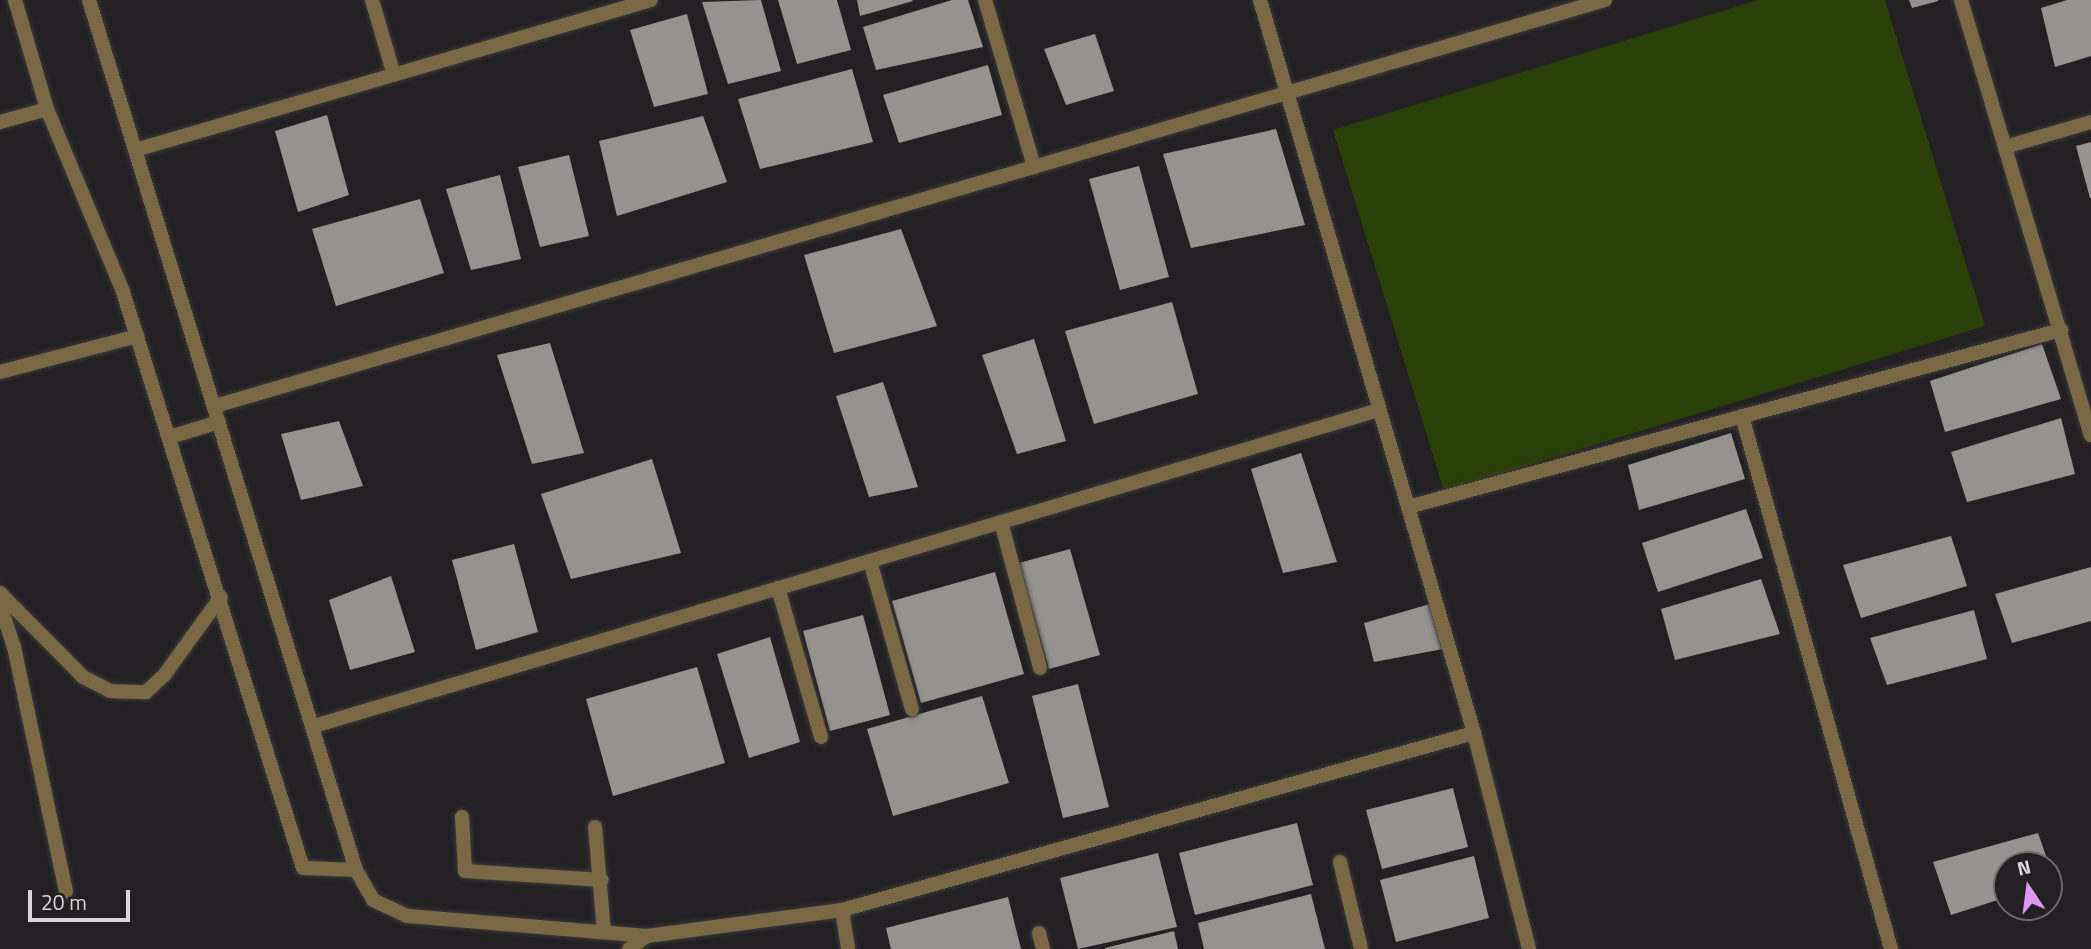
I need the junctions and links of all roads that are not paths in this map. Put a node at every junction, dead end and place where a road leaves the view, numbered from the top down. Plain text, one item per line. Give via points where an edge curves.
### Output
1 (15, 0) edge
2 (89, 0) edge
3 (372, 0) edge
4 (652, 0) edge
5 (985, 0) edge
6 (1260, 0) edge
7 (1605, 0) edge
8 (1961, 0) edge
9 (394, 75) junction
10 (1287, 93) junction
11 (47, 109) junction
12 (0, 122) edge
13 (2091, 122) edge
14 (2005, 147) junction
15 (135, 150) junction
16 (1034, 167) junction
17 (2061, 330) junction
18 (137, 336) junction
19 (0, 372) edge
20 (215, 406) junction
21 (1379, 410) junction
22 (1742, 416) junction
23 (219, 422) junction
24 (2091, 435) edge
25 (170, 437) junction
26 (1408, 507) junction
27 (1001, 522) junction
28 (870, 561) junction
29 (778, 588) junction
30 (0, 593) edge
31 (221, 597) junction
32 (0, 605) edge
33 (1040, 668) dead end
34 (912, 709) dead end
35 (314, 726) junction
36 (1474, 733) junction
37 (821, 737) dead end
38 (461, 817) dead end
39 (595, 827) dead end
40 (1340, 862) dead end
41 (356, 870) junction
42 (601, 880) junction
43 (66, 892) dead end
44 (842, 910) junction
45 (604, 932) junction
46 (1039, 933) dead end
47 (647, 936) junction
48 (629, 949) edge
49 (848, 949) edge
50 (1043, 949) edge
51 (1361, 949) edge
52 (1529, 949) edge
53 (1891, 949) edge

1 - 11 street
2 - 15 street
3 - 9 street
4 - 9 street
5 - 16 street
6 - 10 street
7 - 10 street
8 - 14 street
9 - 15 street
10 - 16 street
10 - 21 street
11 - 12 street
11 - 18 street
13 - 14 street
14 - 17 street
15 - 20 street
16 - 20 street
17 - 22 street
17 - 24 street
18 - 19 street
18 - 25 street
20 - 23 street
21 - 26 street
21 - 27 street
22 - 26 street
22 - 53 street
23 - 25 street
23 - 35 street
25 - 31 street
26 - 36 street
27 - 28 street
27 - 33 street
28 - 29 street
28 - 34 street
29 - 35 street
29 - 37 street
30 - 31 street via 83,677 110,691 146,692 165,674
31 - 41 street via 303,868
32 - 43 street via 14,647
35 - 41 street
36 - 44 street
36 - 52 street
38 - 42 street via 465,871
39 - 42 street
40 - 51 street
41 - 45 street via 373,900 408,916
42 - 45 street
44 - 47 street
44 - 49 street
45 - 47 street
46 - 50 street
47 - 48 street

